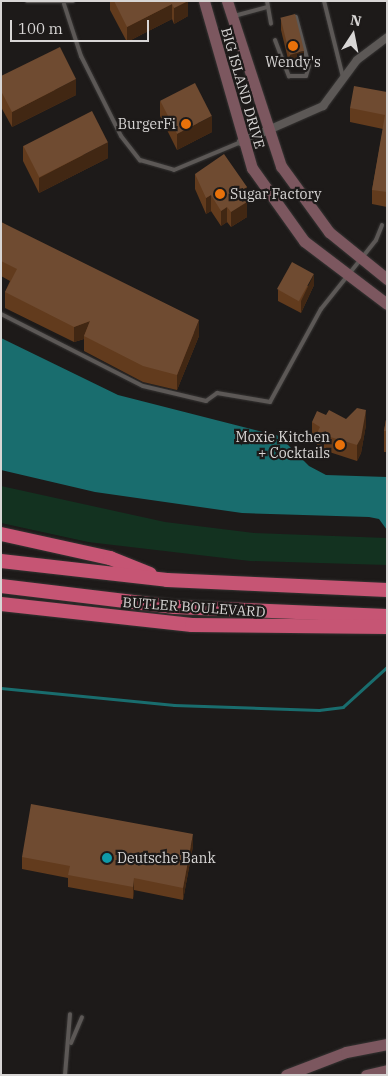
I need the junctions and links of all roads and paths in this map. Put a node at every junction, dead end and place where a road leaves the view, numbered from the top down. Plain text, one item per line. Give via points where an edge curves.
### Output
1 (27, 1) edge
2 (73, 1) edge
3 (204, 1) edge
4 (227, 1) edge
5 (267, 1) edge
6 (324, 1) edge
7 (64, 4) junction
8 (268, 7) junction
9 (232, 17) junction
10 (296, 17) edge
11 (271, 24) dead end
12 (387, 36) edge
13 (275, 40) dead end
14 (344, 78) junction
15 (266, 132) junction
16 (241, 142) junction
17 (382, 225) dead end
18 (360, 260) junction
19 (347, 277) junction
20 (387, 279) edge
21 (387, 304) edge
22 (1, 314) edge
23 (1, 534) edge
24 (1, 561) edge
25 (167, 580) junction
26 (1, 586) edge
27 (387, 590) edge
28 (1, 604) edge
29 (387, 616) edge
30 (387, 627) edge
31 (70, 1014) dead end
32 (82, 1017) dead end
33 (71, 1043) junction
34 (387, 1044) edge
35 (387, 1070) edge
36 (65, 1075) edge
37 (286, 1075) edge
38 (366, 1075) edge

1 - 7 lane
2 - 7 lane
3 - 16 street, BIG ISLAND DRIVE
4 - 9 street, BIG ISLAND DRIVE
5 - 8 lane
6 - 14 lane
7 - 16 lane via 81,56 121,136 140,160 174,170
8 - 9 lane
8 - 11 lane
9 - 15 street, BIG ISLAND DRIVE
10 - 13 lane via 309,66 306,76 289,76
12 - 14 street via 371,45
14 - 15 street via 312,114
15 - 16 street
15 - 18 street, BIG ISLAND DRIVE via 300,196 329,232
16 - 19 street, BIG ISLAND DRIVE via 290,226
17 - 18 lane
18 - 19 lane
18 - 20 street, BIG ISLAND DRIVE
19 - 21 street, BIG ISLAND DRIVE
19 - 22 lane via 315,319 270,402 216,393 206,401 143,386
23 - 25 highway via 110,558
24 - 25 highway, BUTLER BOULEVARD
25 - 27 highway, BUTLER BOULEVARD
26 - 29 highway, BUTLER BOULEVARD via 175,607
28 - 30 highway via 192,625
31 - 33 lane
32 - 33 lane
33 - 36 lane
34 - 37 street via 346,1052
35 - 38 street

